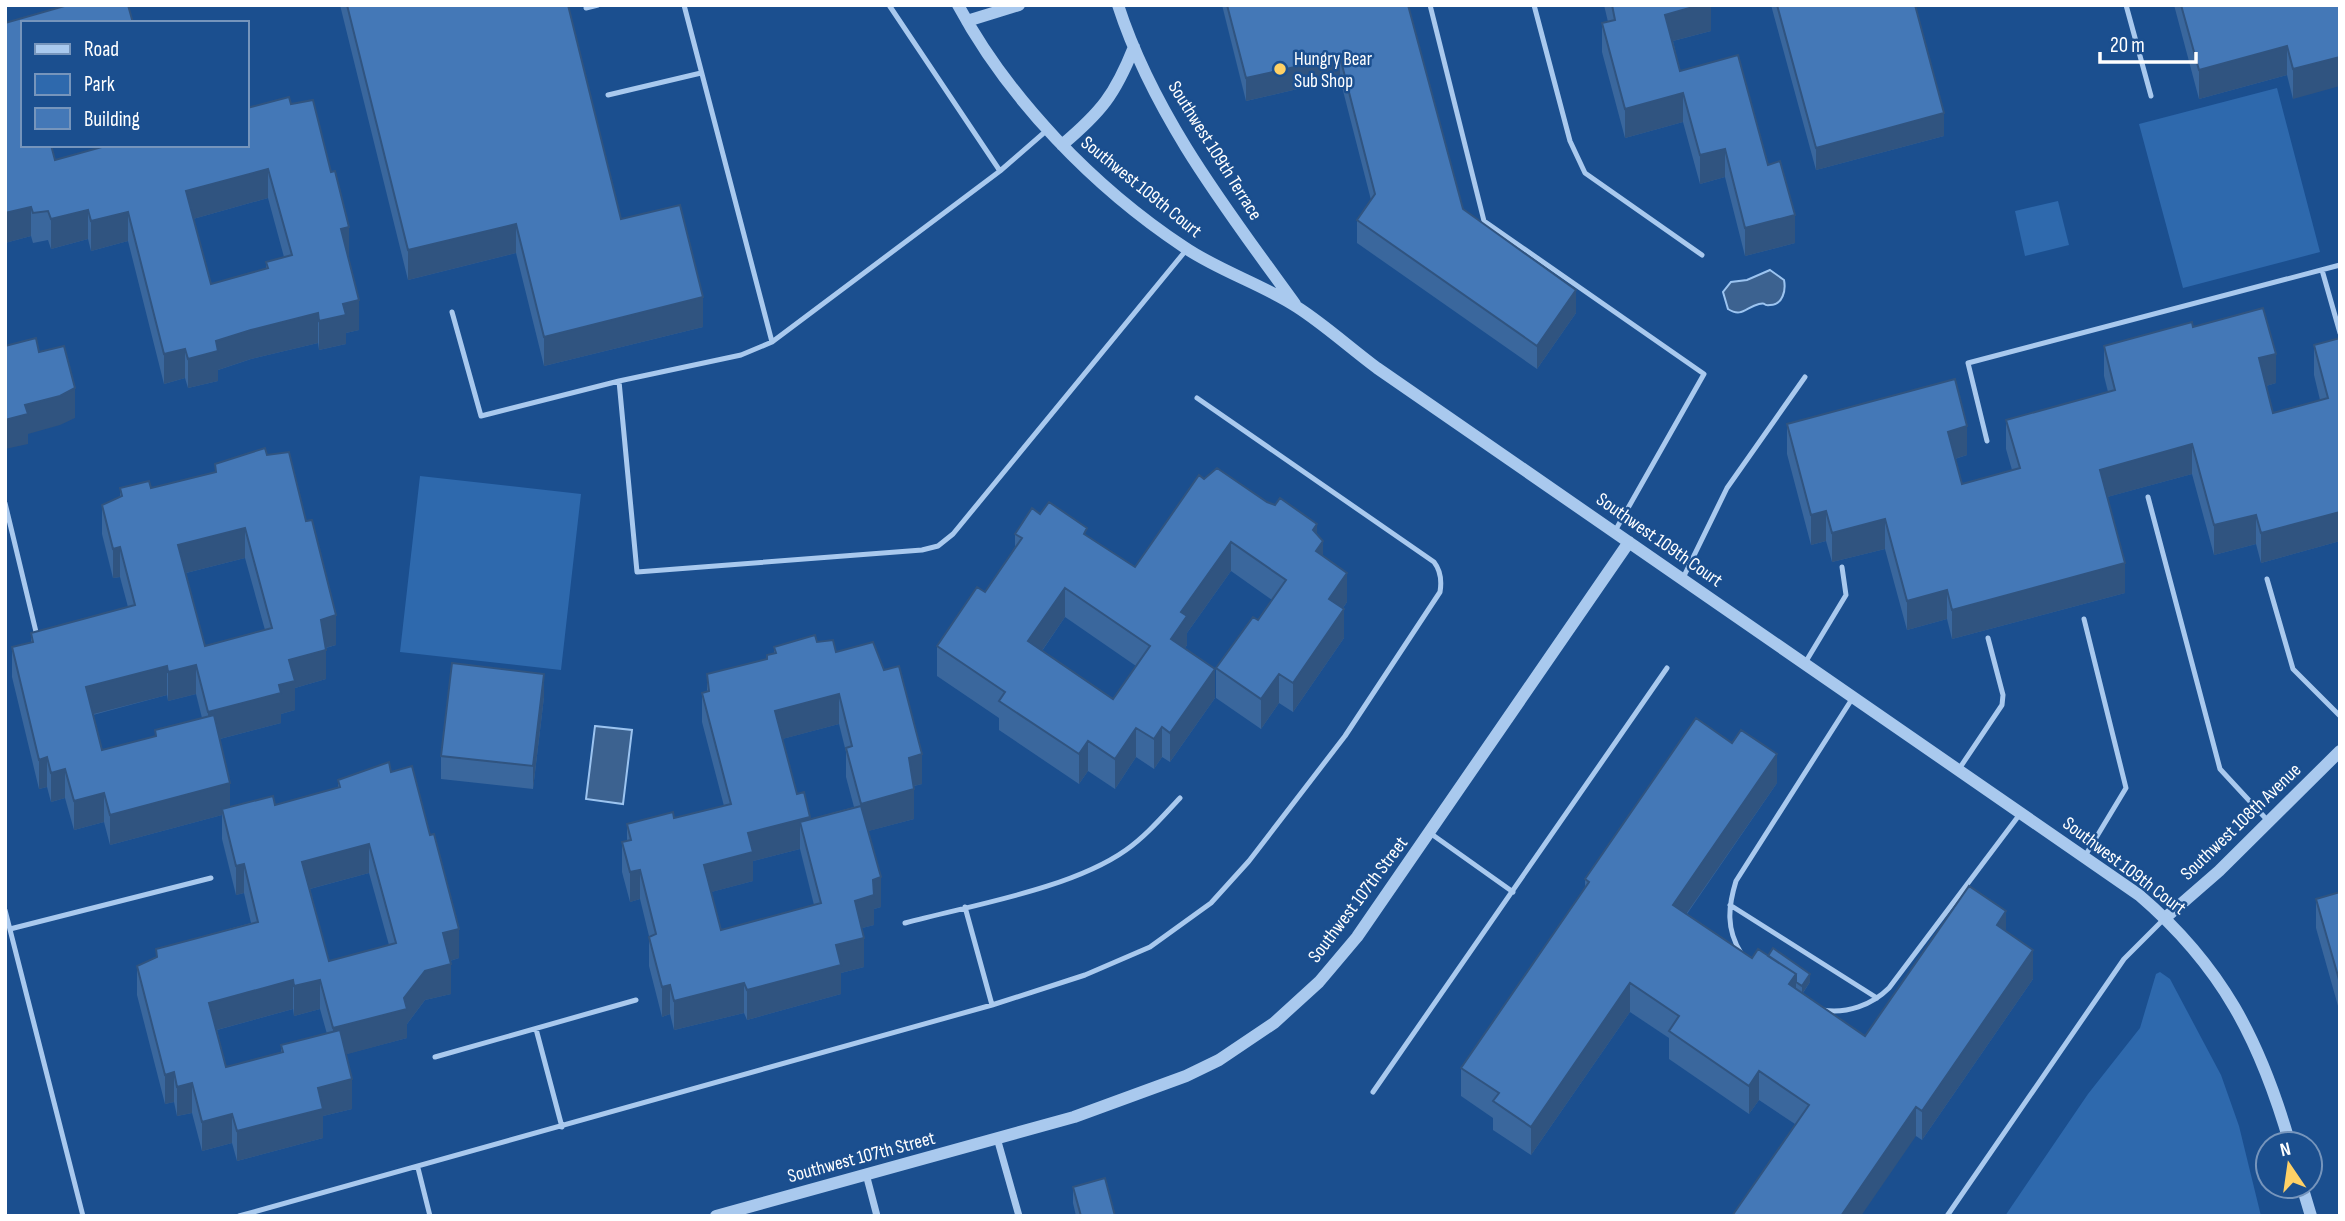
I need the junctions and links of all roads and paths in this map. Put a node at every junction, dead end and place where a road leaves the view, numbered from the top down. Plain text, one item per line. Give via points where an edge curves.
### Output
1 (598, 5) edge
2 (684, 5) edge
3 (889, 5) edge
4 (958, 5) edge
5 (1020, 5) edge
6 (1118, 5) edge
7 (1430, 5) edge
8 (1534, 5) edge
9 (2126, 5) edge
10 (586, 8) dead end
11 (967, 21) junction
12 (1134, 47) junction
13 (701, 73) junction
14 (608, 95) dead end
15 (2151, 96) dead end
16 (1049, 129) junction
17 (1062, 145) junction
18 (1000, 171) junction
19 (1187, 249) junction
20 (1702, 255) dead end
21 (2340, 265) edge
22 (2322, 270) junction
23 (1297, 307) junction
24 (452, 312) dead end
25 (2340, 333) edge
26 (772, 342) junction
27 (1805, 377) dead end
28 (620, 381) junction
29 (1197, 398) dead end
30 (1987, 441) dead end
31 (2148, 497) dead end
32 (5, 503) edge
33 (1615, 531) junction
34 (13, 536) junction
35 (5, 537) edge
36 (1629, 542) junction
37 (1842, 567) dead end
38 (1683, 578) junction
39 (2267, 579) dead end
40 (2084, 619) dead end
41 (37, 636) edge
42 (1988, 638) dead end
43 (1805, 663) junction
44 (1667, 668) dead end
45 (1854, 697) junction
46 (2340, 716) edge
47 (2340, 751) edge
48 (1959, 769) junction
49 (1180, 798) dead end
50 (2021, 812) junction
51 (2270, 822) junction
52 (1430, 833) junction
53 (2085, 856) junction
54 (211, 878) dead end
55 (1513, 892) junction
56 (1730, 905) junction
57 (965, 907) junction
58 (5, 910) edge
59 (2165, 918) junction
60 (905, 923) dead end
61 (10, 929) junction
62 (1745, 961) edge
63 (1877, 998) junction
64 (636, 1000) dead end
65 (992, 1005) junction
66 (1814, 1007) edge
67 (536, 1029) junction
68 (435, 1057) dead end
69 (1373, 1092) dead end
70 (562, 1127) junction
71 (2286, 1130) edge
72 (997, 1138) junction
73 (418, 1168) junction
74 (866, 1174) junction
75 (83, 1216) edge
76 (239, 1216) edge
77 (430, 1216) edge
78 (716, 1216) edge
79 (877, 1216) edge
80 (1018, 1216) edge
81 (1947, 1216) edge

1 - 10 lane
2 - 13 lane
3 - 18 lane
4 - 11 street, Southwest 109th Court
5 - 11 street
6 - 12 street, Southwest 109th Terrace
7 - 33 lane via 1484,221 1704,373
8 - 20 lane via 1570,141 1585,173
9 - 15 lane
11 - 16 street, Southwest 109th Court
12 - 17 street via 1110,97 1096,116
12 - 23 street, Southwest 109th Terrace via 1170,121
13 - 14 lane
13 - 26 lane
16 - 17 street, Southwest 109th Court
16 - 18 lane
17 - 19 street, Southwest 109th Court
18 - 26 lane
19 - 23 street, Southwest 109th Court
19 - 28 lane via 953,534 938,546 922,550 637,572
21 - 22 lane
22 - 25 lane
22 - 30 lane via 1968,363
23 - 33 street, Southwest 109th Court via 1377,368
24 - 28 lane via 481,415
26 - 28 lane via 741,355
27 - 38 lane via 1727,488
29 - 65 lane via 1434,562 1441,575 1440,592 1345,736 1250,861 1211,903 1150,947 1121,961
31 - 51 lane via 2220,769
32 - 34 lane
33 - 36 street, Southwest 109th Court
34 - 35 lane
34 - 41 lane
36 - 38 street, Southwest 109th Court
36 - 52 street, Southwest 107th Street
37 - 43 lane via 1847,589 1844,600
38 - 43 street, Southwest 109th Court
39 - 46 lane via 2293,669
40 - 53 lane via 2126,788
42 - 48 lane via 2002,705
43 - 45 street, Southwest 109th Court
44 - 55 lane
45 - 48 street, Southwest 109th Court
45 - 56 lane via 1736,881
47 - 51 street, Southwest 108th Avenue
48 - 50 street, Southwest 109th Court
49 - 57 lane via 1145,834 1102,864 1041,887
50 - 53 street, Southwest 109th Court
50 - 63 lane
51 - 59 street, Southwest 108th Avenue
52 - 55 lane
52 - 72 street, Southwest 107th Street via 1331,968 1254,1038 1205,1068 1148,1092
53 - 59 street, Southwest 109th Court
54 - 61 lane
55 - 69 lane
56 - 62 lane via 1731,933
56 - 63 lane
57 - 60 lane
57 - 65 lane
58 - 61 lane
59 - 71 street, Southwest 109th Court via 2206,963 2248,1028
59 - 81 lane via 2124,959
61 - 75 lane
63 - 66 lane via 1843,1011
64 - 67 lane
65 - 70 lane
67 - 68 lane
67 - 70 lane
70 - 73 lane
72 - 74 street, Southwest 107th Street
72 - 80 street
73 - 76 lane
73 - 77 lane
74 - 78 street, Southwest 107th Street
74 - 79 street

